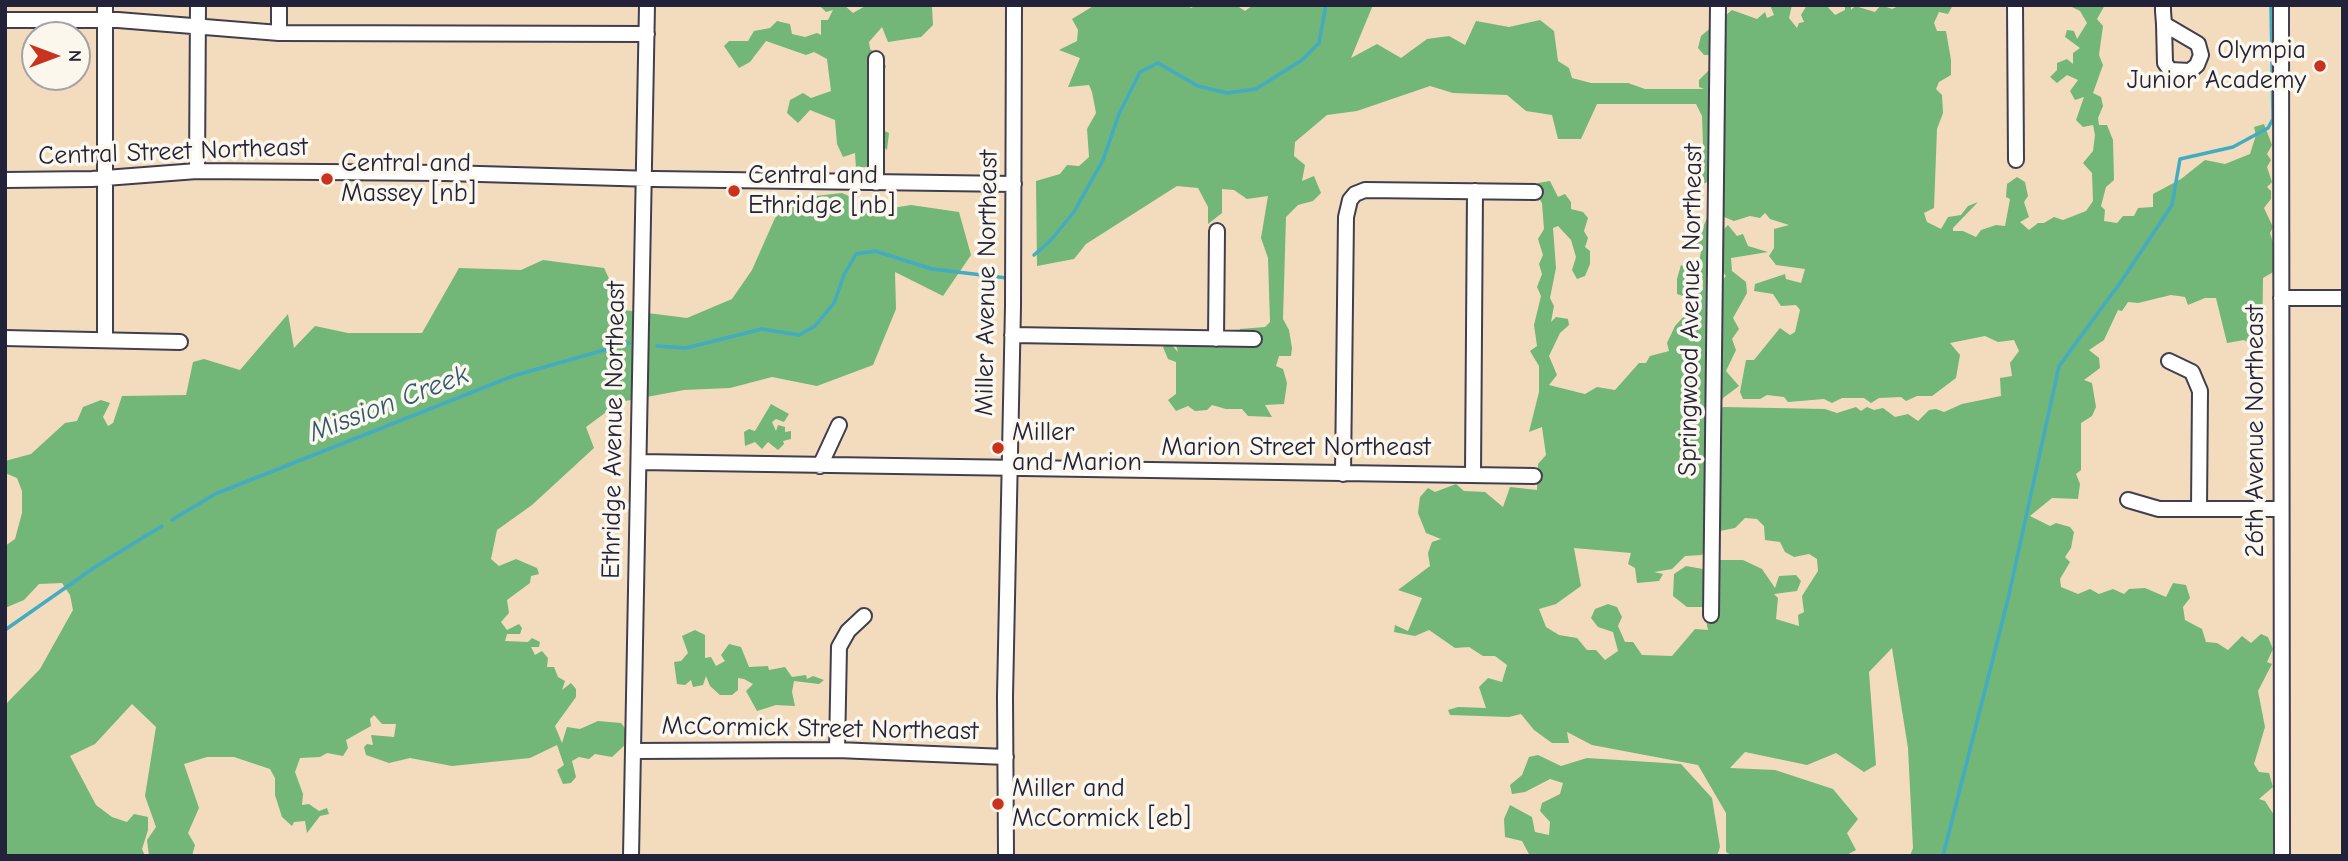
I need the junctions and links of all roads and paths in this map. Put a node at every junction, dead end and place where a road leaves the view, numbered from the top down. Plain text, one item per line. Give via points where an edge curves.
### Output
1 (198, 5) edge
2 (279, 5) edge
3 (647, 5) edge
4 (1014, 5) edge
5 (1718, 5) edge
6 (2015, 5) edge
7 (2164, 5) edge
8 (2281, 5) edge
9 (105, 13) edge
10 (5, 20) edge
11 (2164, 24) dead end
12 (198, 26) junction
13 (279, 33) junction
14 (647, 34) junction
15 (876, 59) dead end
16 (2016, 160) dead end
17 (197, 172) junction
18 (106, 177) junction
19 (645, 179) junction
20 (5, 180) edge
21 (876, 183) junction
22 (1014, 184) junction
23 (1475, 191) junction
24 (1535, 192) dead end
25 (1217, 231) dead end
26 (2281, 298) junction
27 (2343, 298) edge
28 (1012, 335) junction
29 (5, 338) edge
30 (105, 338) junction
31 (1216, 339) junction
32 (1254, 339) dead end
33 (180, 342) dead end
34 (2169, 361) dead end
35 (839, 425) dead end
36 (639, 462) junction
37 (820, 466) junction
38 (1009, 470) junction
39 (1343, 474) junction
40 (1473, 474) junction
41 (1534, 476) dead end
42 (2128, 500) dead end
43 (2199, 509) junction
44 (2281, 509) junction
45 (1711, 615) dead end
46 (864, 616) dead end
47 (837, 750) junction
48 (633, 751) junction
49 (1006, 757) junction
50 (631, 856) edge
51 (1006, 856) edge
52 (2282, 856) edge

1 - 12 street
2 - 13 street
3 - 14 street, Ethridge Avenue Northeast
4 - 22 street, Miller Avenue Northeast
5 - 45 street, Springwood Avenue Northeast
6 - 16 street
7 - 11 street
8 - 26 street, 26th Avenue Northeast
9 - 10 street
9 - 12 street
9 - 18 street
12 - 13 street
12 - 17 street
13 - 14 street
14 - 19 street, Ethridge Avenue Northeast
15 - 21 street
17 - 18 street, Central Street Northeast
17 - 19 street, Central Street Northeast
18 - 20 street, Central Street Northeast
18 - 30 street
19 - 21 street, Central Street Northeast
19 - 36 street, Ethridge Avenue Northeast
21 - 22 street, Central Street Northeast
22 - 28 street, Miller Avenue Northeast
23 - 24 street
23 - 39 street via 1366,190 1355,194 1347,209
23 - 40 street
25 - 31 street
26 - 27 street
26 - 44 street, 26th Avenue Northeast
28 - 31 street
28 - 38 street, Miller Avenue Northeast
29 - 30 street
30 - 33 street
31 - 32 street
34 - 43 street via 2192,372 2200,391
35 - 37 street
36 - 37 street, Marion Street Northeast
36 - 48 street, Ethridge Avenue Northeast
37 - 38 street, Marion Street Northeast
38 - 39 street, Marion Street Northeast
38 - 49 street, Miller Avenue Northeast
39 - 40 street, Marion Street Northeast
40 - 41 street, Marion Street Northeast
42 - 43 street via 2159,509
43 - 44 street
44 - 52 street, 26th Avenue Northeast
46 - 47 street via 839,647
47 - 48 street, McCormick Street Northeast
47 - 49 street, McCormick Street Northeast
48 - 50 street, Ethridge Avenue Northeast
49 - 51 street, Miller Avenue Northeast

